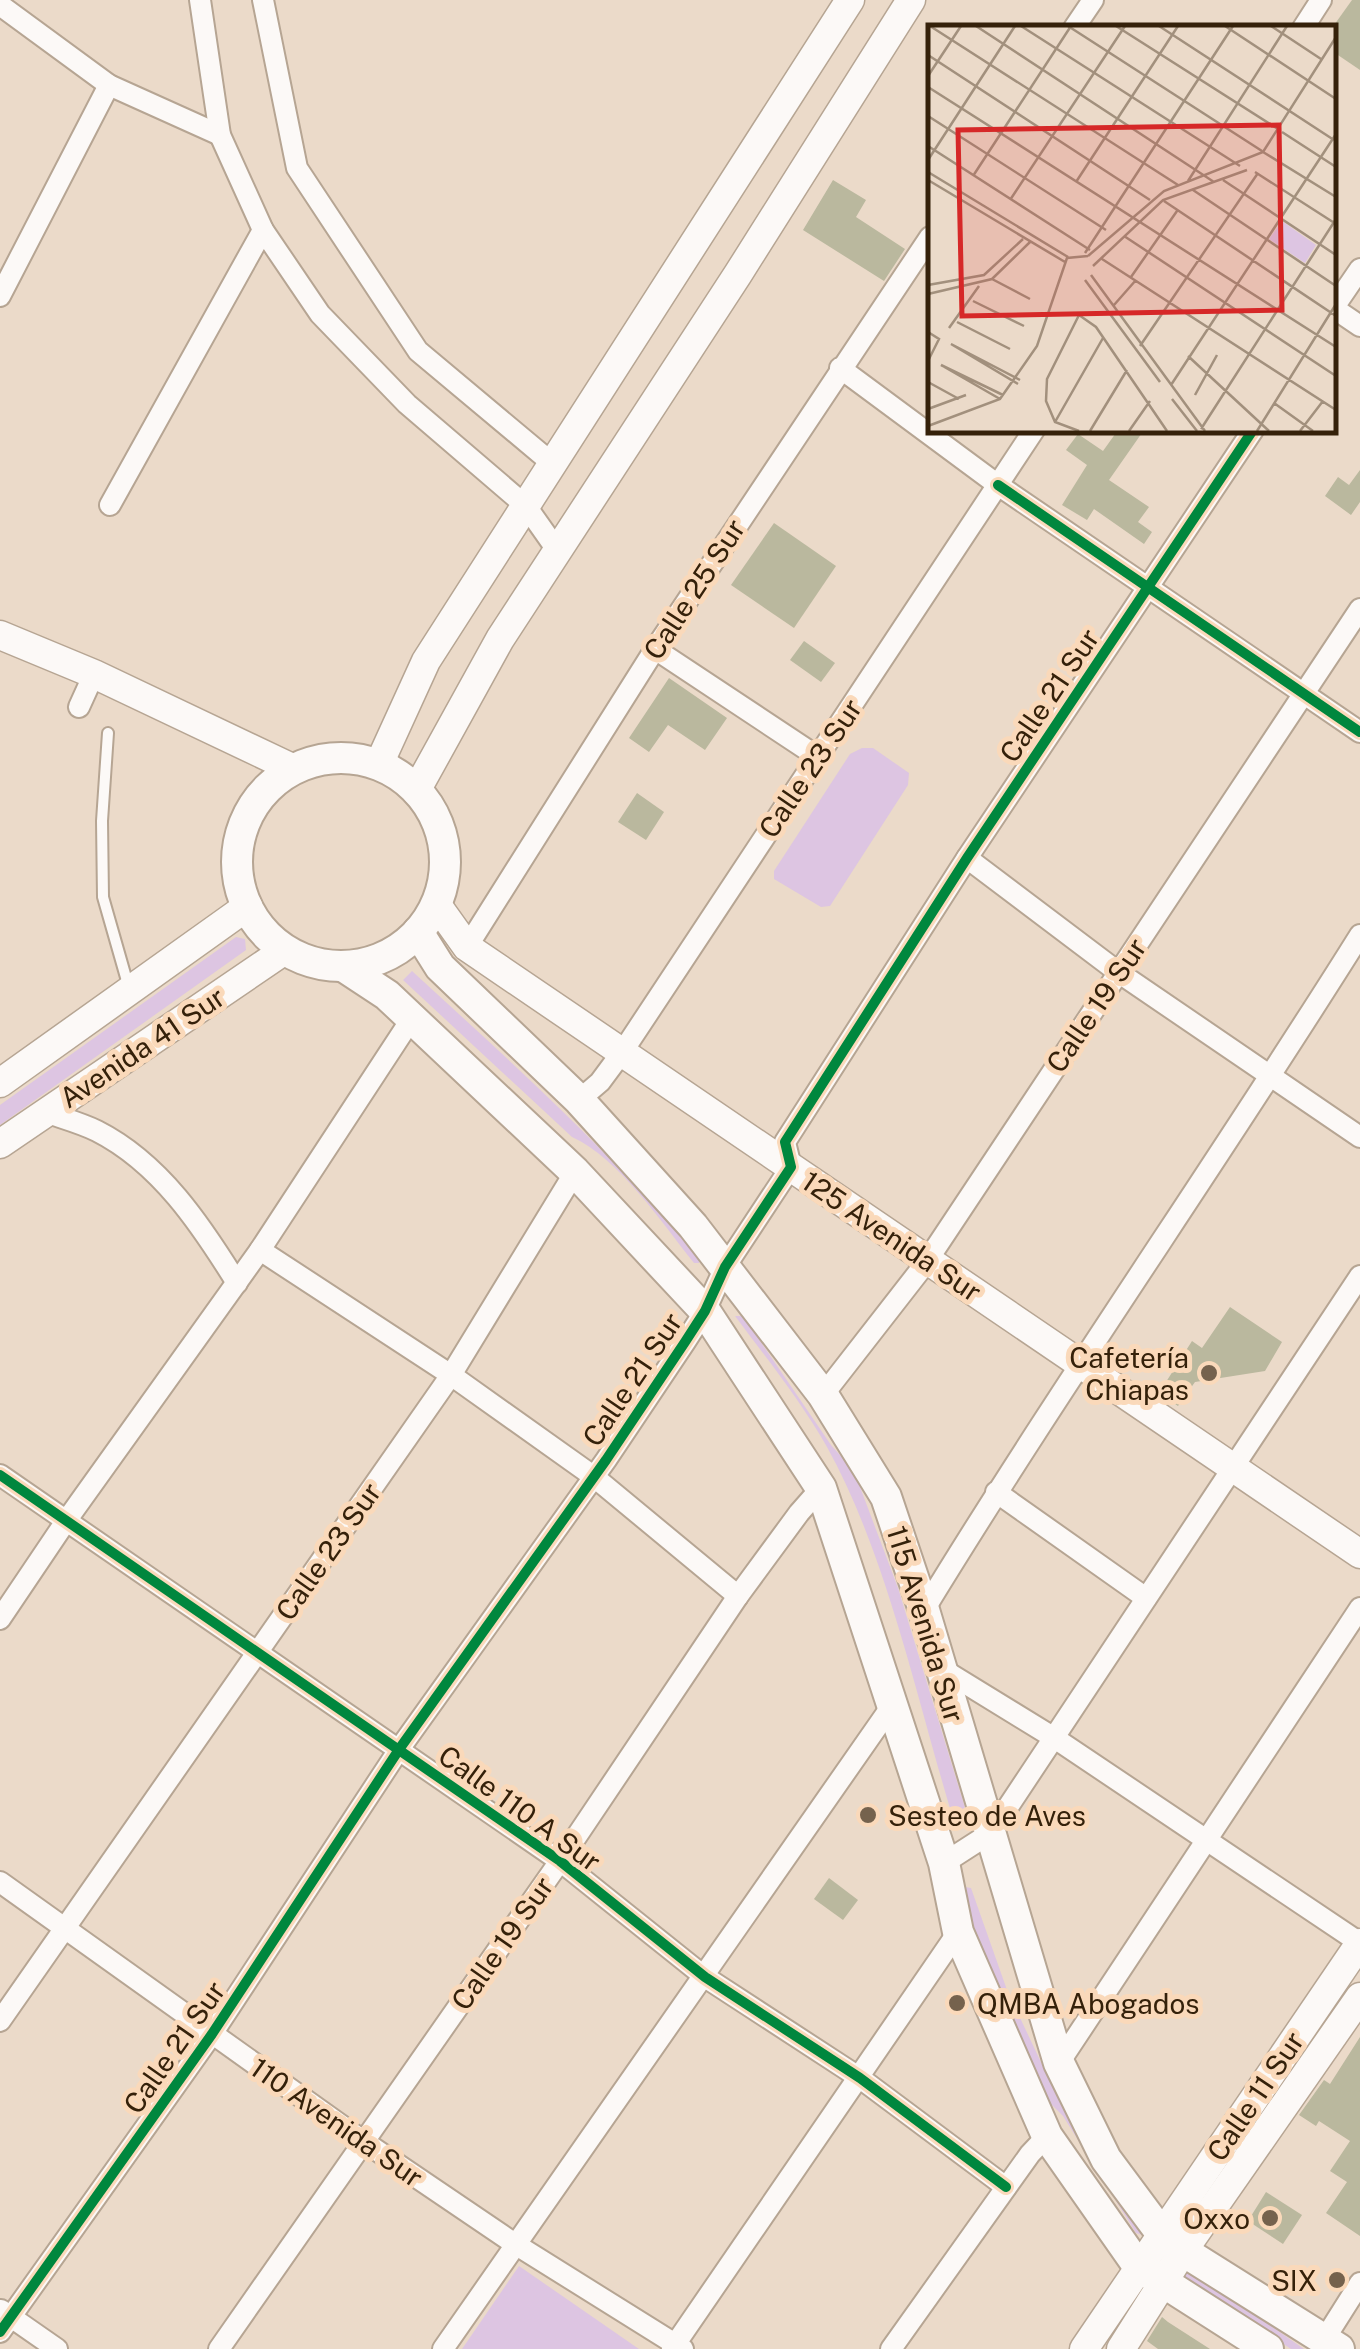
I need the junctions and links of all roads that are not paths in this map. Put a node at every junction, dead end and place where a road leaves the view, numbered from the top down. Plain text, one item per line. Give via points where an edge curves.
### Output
1 (200, 0) edge
2 (263, 0) edge
3 (850, 0) edge
4 (911, 0) edge
5 (1093, 0) edge
6 (1321, 0) edge
7 (0, 5) edge
8 (1076, 25) edge
9 (1304, 25) edge
10 (802, 74) junction
11 (109, 84) junction
12 (856, 88) junction
13 (220, 135) junction
14 (263, 230) junction
15 (928, 240) edge
16 (1360, 269) edge
17 (0, 296) edge
18 (1335, 306) edge
19 (1335, 310) edge
20 (1360, 326) edge
21 (840, 368) junction
22 (1033, 432) edge
23 (1252, 432) edge
24 (553, 464) junction
25 (998, 484) junction
26 (110, 506) dead end
27 (526, 506) junction
28 (557, 550) junction
29 (1148, 588) junction
30 (1360, 609) edge
31 (0, 635) edge
32 (654, 649) junction
33 (94, 674) junction
34 (1304, 692) junction
35 (80, 707) dead end
36 (1360, 732) edge
37 (108, 733) dead end
38 (818, 756) junction
39 (379, 764) junction
40 (294, 769) junction
41 (416, 791) junction
42 (968, 858) junction
43 (436, 905) junction
44 (248, 906) junction
45 (418, 932) junction
46 (1360, 934) edge
47 (467, 947) junction
48 (285, 950) junction
49 (346, 968) junction
50 (1118, 972) junction
51 (130, 991) junction
52 (412, 1018) junction
53 (623, 1051) junction
54 (1269, 1077) junction
55 (0, 1082) edge
56 (579, 1100) junction
57 (45, 1112) junction
58 (1360, 1137) edge
59 (0, 1144) edge
60 (791, 1168) junction
61 (575, 1172) junction
62 (260, 1250) junction
63 (928, 1260) junction
64 (725, 1266) junction
65 (1360, 1276) edge
66 (238, 1283) junction
67 (704, 1311) junction
68 (1081, 1366) junction
69 (452, 1376) junction
70 (824, 1395) junction
71 (1233, 1467) junction
72 (0, 1475) edge
73 (593, 1476) junction
74 (821, 1488) junction
75 (996, 1492) junction
76 (66, 1520) junction
77 (1360, 1554) edge
78 (738, 1596) junction
79 (1146, 1598) junction
80 (1360, 1608) edge
81 (924, 1610) junction
82 (0, 1619) edge
83 (256, 1652) junction
84 (942, 1670) junction
85 (894, 1704) junction
86 (1056, 1739) junction
87 (400, 1748) junction
88 (989, 1834) junction
89 (1207, 1842) junction
90 (560, 1861) junction
91 (944, 1864) junction
92 (0, 1882) edge
93 (64, 1928) junction
94 (958, 1932) junction
95 (1360, 1943) edge
96 (704, 1977) junction
97 (1360, 1998) edge
98 (0, 2021) edge
99 (212, 2034) junction
100 (1058, 2062) junction
101 (860, 2078) junction
102 (1047, 2136) junction
103 (363, 2141) junction
104 (1006, 2187) junction
105 (1172, 2242) junction
106 (515, 2244) junction
107 (1138, 2266) junction
108 (1360, 2283) edge
109 (1165, 2284) junction
110 (3, 2320) edge
111 (1331, 2344) edge
112 (677, 2347) edge
113 (57, 2349) edge
114 (219, 2349) edge
115 (442, 2349) edge
116 (891, 2349) edge
117 (1084, 2349) edge
118 (1121, 2349) edge
119 (1268, 2349) edge

1 - 13 street
2 - 24 street via 297,168 418,350
3 - 10 main road
4 - 12 main road
5 - 8 street
6 - 9 street
7 - 11 street
10 - 12 main road
10 - 24 main road
11 - 13 street
11 - 17 street
12 - 28 main road
13 - 14 street
14 - 26 street
14 - 27 street via 320,314 407,404
15 - 21 street, Calle 25 Sur
16 - 18 street
19 - 20 street
21 - 25 street
21 - 32 street, Calle 25 Sur
22 - 25 street, Calle 23 Sur
23 - 29 street, Calle 21 Sur
24 - 27 main road
25 - 29 street
25 - 38 street, Calle 23 Sur
27 - 28 street
27 - 39 main road via 426,661
28 - 41 main road
29 - 34 street
29 - 42 street, Calle 21 Sur
30 - 34 street, Calle 19 Sur
31 - 33 main road
32 - 38 street
32 - 47 street, Calle 25 Sur
33 - 35 street
33 - 40 main road
34 - 36 street
34 - 50 street, Calle 19 Sur
37 - 51 lane via 103,897
38 - 53 street, Calle 23 Sur
39 - 40 main road via 324,759
39 - 41 main road
40 - 44 main road via 265,790 245,822 237,859
41 - 43 main road via 442,834 445,866
42 - 50 street
42 - 60 street, Calle 21 Sur via 784,1142
43 - 45 main road
43 - 47 main road, 125 Avenida Sur
44 - 48 main road
44 - 51 main road, Avenida 41 Sur
45 - 49 main road via 374,962
45 - 56 main road, 115 Avenida Sur via 440,967
46 - 54 street
47 - 53 main road, 125 Avenida Sur
48 - 49 main road
48 - 57 main road, Avenida 41 Sur
49 - 52 main road, 115 Avenida Sur
50 - 54 street
50 - 63 street, Calle 19 Sur
51 - 55 main road, Avenida 41 Sur
52 - 61 main road, 115 Avenida Sur
52 - 62 street
53 - 56 street, Calle 23 Sur
53 - 60 main road, 125 Avenida Sur
54 - 58 street
54 - 68 street
56 - 64 main road, 115 Avenida Sur
57 - 59 main road, Avenida 41 Sur
57 - 66 street via 97,1131 148,1166 202,1225
60 - 63 main road, 125 Avenida Sur
60 - 64 street, Calle 21 Sur
61 - 67 main road, 115 Avenida Sur
61 - 69 street, Calle 23 Sur
62 - 66 street
62 - 69 street
63 - 68 main road, 125 Avenida Sur
63 - 70 street, Calle 19 Sur
64 - 67 street, Calle 21 Sur
64 - 70 main road, 115 Avenida Sur
65 - 71 street
66 - 76 street
67 - 73 street, Calle 21 Sur
67 - 74 main road, 115 Avenida Sur
68 - 71 main road, 125 Avenida Sur
68 - 75 street
69 - 73 street
69 - 83 street, Calle 23 Sur
70 - 81 main road, 115 Avenida Sur via 886,1497
71 - 77 main road, 125 Avenida Sur
71 - 79 street
72 - 76 street, Calle 110 A Sur
73 - 78 street
73 - 87 street, Calle 21 Sur
74 - 78 street, Calle 19 Sur
74 - 85 main road, 115 Avenida Sur
75 - 79 street
75 - 81 street
76 - 82 street
76 - 83 street, Calle 110 A Sur
78 - 90 street, Calle 19 Sur
79 - 86 street
80 - 89 street
81 - 84 main road, 115 Avenida Sur
83 - 87 street, Calle 110 A Sur
83 - 93 street, Calle 23 Sur
84 - 86 street
84 - 88 main road, 115 Avenida Sur
85 - 91 main road, 115 Avenida Sur
85 - 96 street
86 - 88 street
86 - 89 street
87 - 90 street, Calle 110 A Sur
87 - 99 street, Calle 21 Sur
88 - 91 street
88 - 100 main road, 115 Avenida Sur
89 - 95 street
89 - 100 street
90 - 96 street, Calle 110 A Sur
90 - 103 street, Calle 19 Sur
91 - 94 main road, 115 Avenida Sur
92 - 93 street, 110 Avenida Sur
93 - 98 street, Calle 23 Sur
93 - 99 street, 110 Avenida Sur
94 - 101 street
94 - 102 main road, 115 Avenida Sur
95 - 105 main road, Calle 11 Sur
96 - 101 street, Calle 110 A Sur
96 - 106 street
97 - 105 main road, Calle 11 Sur
99 - 103 street, 110 Avenida Sur
99 - 110 street, Calle 21 Sur
100 - 105 main road, 115 Avenida Sur via 1106,2159
101 - 104 street, Calle 110 A Sur
101 - 112 street
102 - 104 street
102 - 107 main road, 115 Avenida Sur
103 - 106 street, 110 Avenida Sur
103 - 114 street, Calle 19 Sur
104 - 116 street
105 - 107 main road, Calle 11 Sur
105 - 109 main road, Calle 11 Sur
105 - 111 main road, 115 Avenida Sur
106 - 112 street, 110 Avenida Sur
106 - 115 street
107 - 109 main road, 115 Avenida Sur
107 - 117 main road, Calle 11 Sur
108 - 111 street
109 - 118 main road, Calle 11 Sur
109 - 119 main road, 115 Avenida Sur
110 - 113 street

